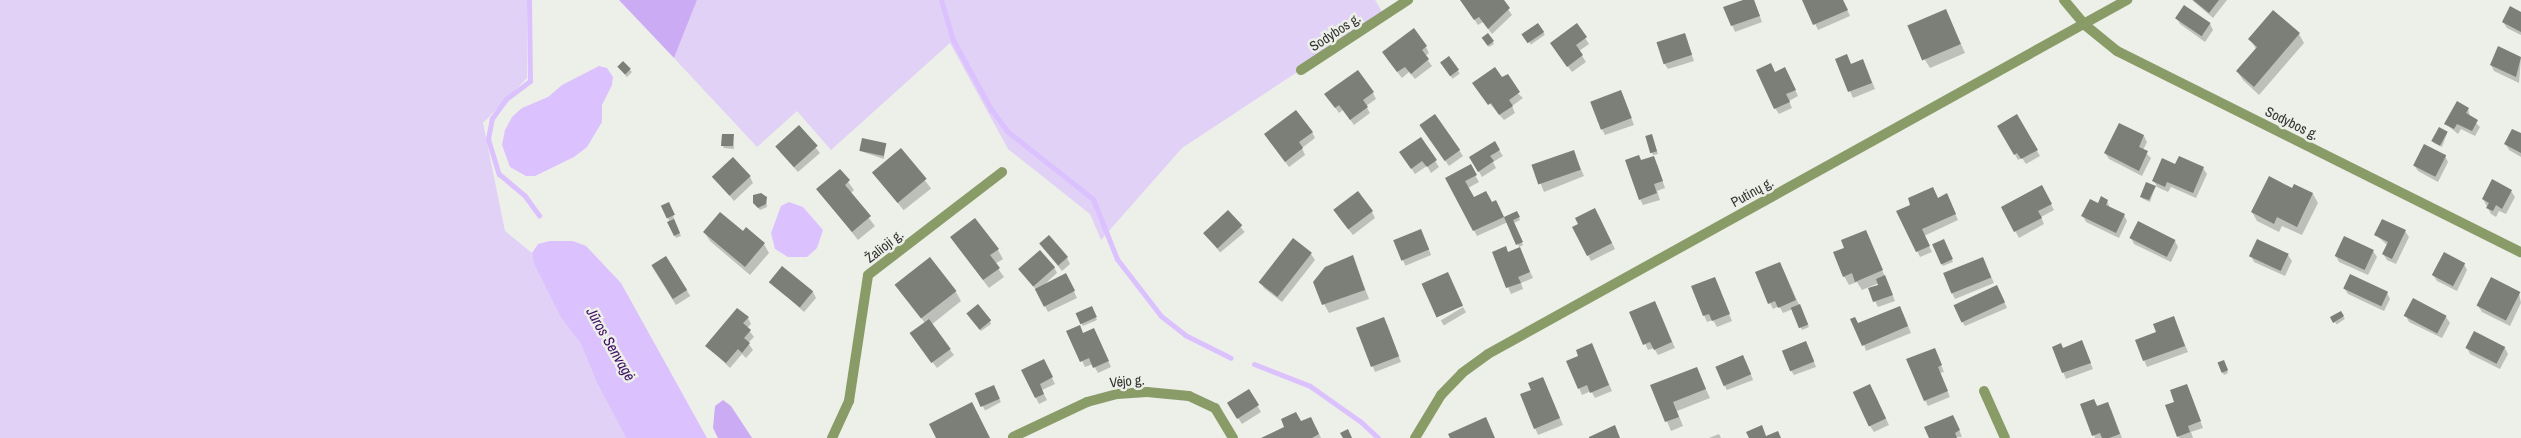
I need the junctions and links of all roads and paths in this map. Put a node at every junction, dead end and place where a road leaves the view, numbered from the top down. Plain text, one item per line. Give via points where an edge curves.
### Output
1 (1408, 0) edge
2 (2064, 0) edge
3 (2127, 0) edge
4 (2085, 25) junction
5 (1301, 70) dead end
6 (1002, 172) dead end
7 (2520, 250) edge
8 (1984, 391) dead end
9 (1013, 436) dead end
10 (832, 438) edge
11 (1233, 438) edge
12 (1415, 438) edge
13 (2005, 438) edge

1 - 5 street, Sodybos g.
2 - 4 street, Sodybos g.
3 - 4 street, Putinų g.
4 - 7 street, Sodybos g. via 2117,51
4 - 12 street, Putinų g. via 1488,354 1462,373 1441,395
6 - 10 street, Žalioji g. via 868,275 849,401
8 - 13 street
9 - 11 street, Vėjo g. via 1087,402 1117,394 1147,392 1189,396 1215,408

